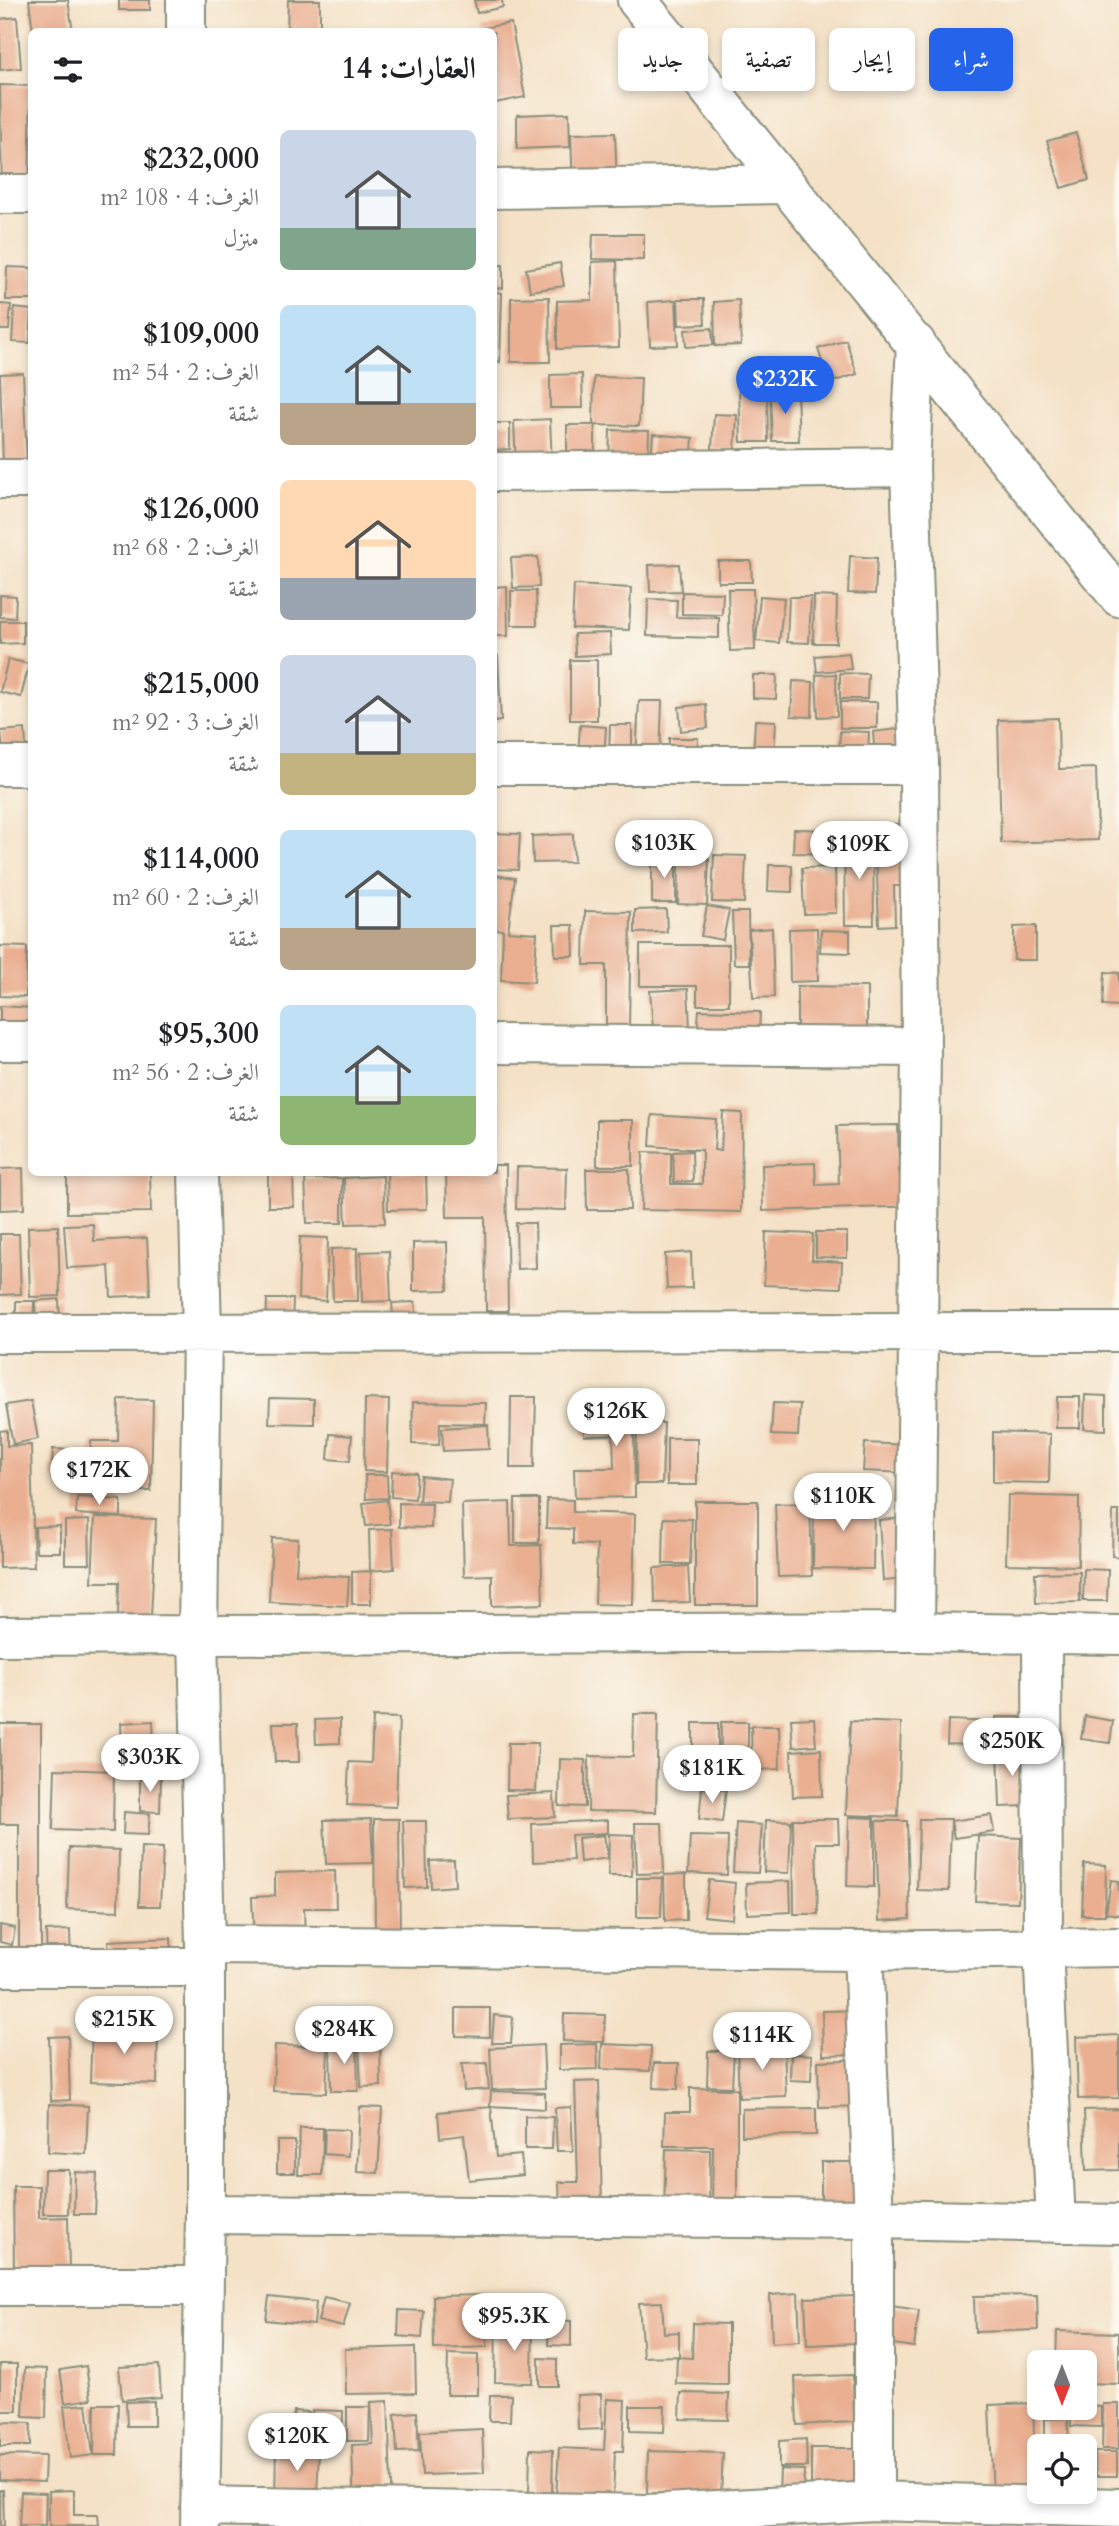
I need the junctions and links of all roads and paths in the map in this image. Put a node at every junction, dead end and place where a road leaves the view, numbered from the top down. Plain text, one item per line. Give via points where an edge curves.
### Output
1 (186, 0) edge
2 (637, 0) edge
3 (186, 28) edge
4 (785, 184) junction
5 (497, 189) edge
6 (0, 194) edge
7 (28, 194) edge
8 (916, 343) junction
9 (910, 467) junction
10 (497, 472) edge
11 (0, 479) edge
12 (28, 479) edge
13 (1119, 597) edge
14 (497, 765) edge
15 (919, 765) junction
16 (0, 766) edge
17 (28, 766) edge
18 (0, 1041) edge
19 (28, 1041) edge
20 (497, 1044) edge
21 (921, 1047) junction
22 (198, 1176) edge
23 (202, 1332) junction
24 (919, 1332) junction
25 (1119, 1332) edge
26 (0, 1333) edge
27 (915, 1632) junction
28 (1042, 1633) junction
29 (198, 1634) junction
30 (1119, 1634) edge
31 (0, 1636) edge
32 (1043, 1947) junction
33 (1119, 1947) edge
34 (863, 1951) junction
35 (205, 1956) junction
36 (0, 1967) edge
37 (205, 2214) junction
38 (874, 2219) junction
39 (1056, 2223) junction
40 (1119, 2224) edge
41 (0, 2286) edge
42 (204, 2286) junction
43 (874, 2501) junction
44 (1119, 2508) edge
45 (200, 2516) edge
46 (1026, 2516) edge
47 (648, 2520) edge

1 - 3 street
2 - 4 street
4 - 5 street
4 - 8 street
6 - 7 street
8 - 9 street
8 - 13 street
9 - 10 street
9 - 15 street
11 - 12 street
14 - 15 street
15 - 21 street
16 - 17 street
18 - 19 street
20 - 21 street
21 - 24 street
22 - 23 street
23 - 24 street
23 - 26 street
23 - 29 street
24 - 25 street
24 - 27 street
27 - 28 street
27 - 29 street
28 - 30 street
28 - 32 street
29 - 31 street
29 - 35 street
32 - 33 street
32 - 34 street
32 - 39 street
34 - 35 street
34 - 38 street
35 - 36 street
35 - 37 street
37 - 38 street
37 - 42 street
38 - 39 street
38 - 43 street
39 - 40 street
41 - 42 street
42 - 45 street
43 - 46 street
43 - 47 street
44 - 46 street
45 - 47 street

